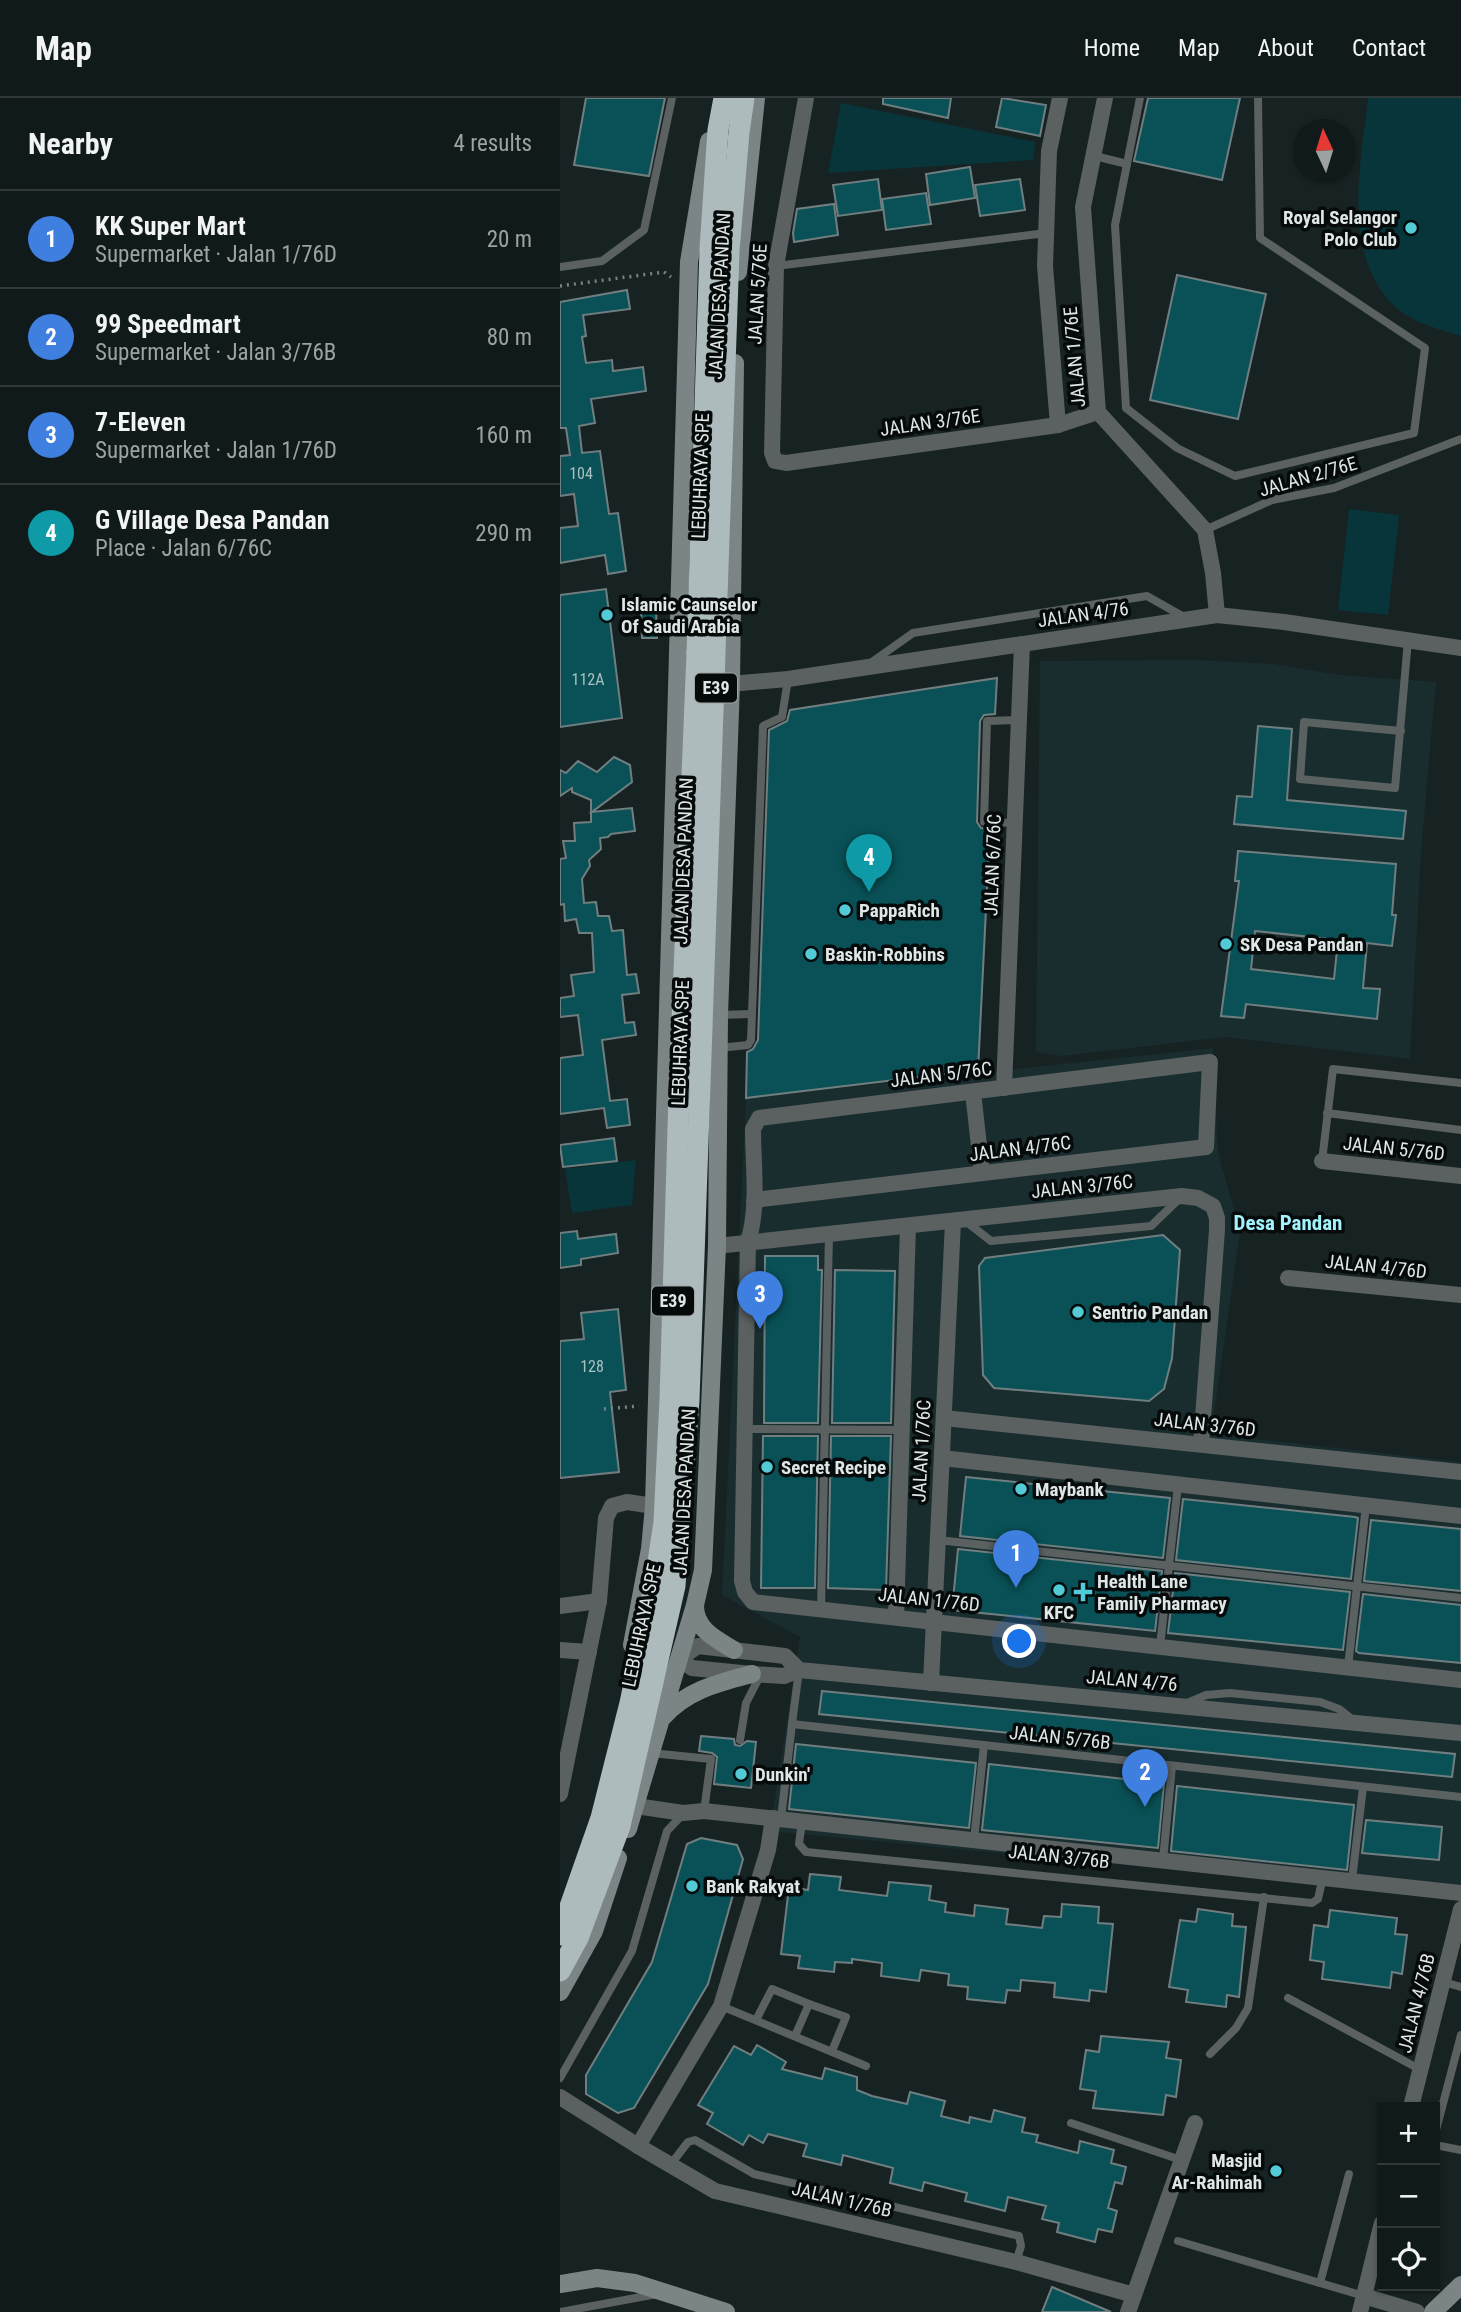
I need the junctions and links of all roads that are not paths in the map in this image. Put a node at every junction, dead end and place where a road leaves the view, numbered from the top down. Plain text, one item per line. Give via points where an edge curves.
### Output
1 (672, 98) edge
2 (717, 98) edge
3 (724, 98) edge
4 (744, 98) edge
5 (756, 98) edge
6 (806, 98) edge
7 (1060, 98) edge
8 (1105, 98) edge
9 (1140, 98) edge
10 (1258, 98) edge
11 (1095, 156) junction
12 (1127, 164) junction
13 (1046, 233) junction
14 (776, 266) junction
15 (560, 267) edge
16 (1098, 412) junction
17 (1058, 425) junction
18 (1461, 439) edge
19 (772, 453) joint
20 (1205, 530) junction
21 (680, 589) junction
22 (1217, 615) junction
23 (1187, 620) junction
24 (1408, 640) junction
25 (1022, 644) junction
26 (1461, 648) edge
27 (863, 667) junction
28 (788, 679) junction
29 (731, 684) junction
30 (702, 686) junction
31 (1019, 720) junction
32 (1401, 731) junction
33 (675, 801) junction
34 (1015, 823) junction
35 (751, 1014) junction
36 (719, 1015) junction
37 (719, 1048) junction
38 (1210, 1062) joint
39 (1461, 1083) edge
40 (1004, 1088) junction
41 (974, 1091) junction
42 (1327, 1113) junction
43 (1461, 1130) edge
44 (1322, 1161) joint
45 (982, 1173) junction
46 (1461, 1176) edge
47 (1182, 1196) junction
48 (754, 1200) junction
49 (958, 1221) junction
50 (908, 1226) junction
51 (829, 1234) junction
52 (748, 1242) junction
53 (717, 1245) junction
54 (1288, 1278) dead end
55 (1461, 1296) edge
56 (944, 1418) junction
57 (746, 1429) junction
58 (825, 1430) junction
59 (902, 1430) junction
60 (1201, 1444) junction
61 (942, 1458) junction
62 (1461, 1472) edge
63 (1178, 1485) junction
64 (654, 1506) junction
65 (1366, 1506) junction
66 (1461, 1516) edge
67 (938, 1540) junction
68 (650, 1549) junction
69 (1169, 1565) junction
70 (1357, 1586) junction
71 (1461, 1598) edge
72 (599, 1601) junction
73 (695, 1605) junction
74 (560, 1606) edge
75 (821, 1609) junction
76 (896, 1617) junction
77 (935, 1621) junction
78 (1160, 1646) junction
79 (560, 1650) edge
80 (734, 1650) junction
81 (589, 1652) junction
82 (679, 1659) junction
83 (1348, 1667) junction
84 (799, 1670) junction
85 (757, 1674) junction
86 (1461, 1679) edge
87 (931, 1683) junction
88 (661, 1720) junction
89 (792, 1724) junction
90 (1461, 1733) edge
91 (740, 1740) dead end
92 (984, 1745) junction
93 (651, 1753) junction
94 (1172, 1766) junction
95 (563, 1768) edge
96 (1363, 1787) junction
97 (560, 1794) edge
98 (1461, 1797) edge
99 (636, 1806) junction
100 (704, 1811) junction
101 (683, 1813) junction
102 (777, 1819) junction
103 (802, 1821) junction
104 (974, 1840) junction
105 (1163, 1860) junction
106 (1322, 1877) junction
107 (1352, 1881) junction
108 (1461, 1893) edge
109 (1264, 1897) junction
110 (1461, 1909) edge
111 (562, 1926) edge
112 (560, 1971) edge
113 (1443, 1982) junction
114 (1461, 1987) edge
115 (560, 1992) edge
116 (1288, 1998) dead end
117 (809, 2004) junction
118 (721, 2006) junction
119 (756, 2020) junction
120 (1461, 2035) edge
121 (795, 2036) junction
122 (832, 2051) junction
123 (1210, 2054) dead end
124 (866, 2066) dead end
125 (1421, 2070) junction
126 (560, 2078) edge
127 (560, 2096) edge
128 (1412, 2102) edge
129 (1440, 2115) edge
130 (1070, 2123) dead end
131 (1195, 2123) dead end
132 (638, 2146) junction
133 (1440, 2146) edge
134 (1461, 2150) edge
135 (1181, 2160) junction
136 (670, 2164) junction
137 (1349, 2174) dead end
138 (1381, 2228) edge
139 (1178, 2241) dead end
140 (1016, 2262) junction
141 (1320, 2283) junction
142 (560, 2284) edge
143 (1461, 2285) edge
144 (665, 2292) junction
145 (1134, 2295) junction
146 (1362, 2304) edge
147 (706, 2309) edge
148 (560, 2312) edge
149 (726, 2312) edge
150 (1128, 2312) edge
151 (1417, 2312) edge
152 (1433, 2312) edge

1 - 15 lane via 644,230 602,261
2 - 21 street, JALAN DESA PANDAN via 689,262
3 - 111 highway, LEBUHRAYA SPE / E39, bridge via 710,249 664,1522 655,1582 601,1818
4 - 112 highway, LEBUHRAYA SPE / E39, bridge via 730,251 689,1400 676,1574 620,1826 578,1938
5 - 29 street, JALAN DESA PANDAN via 738,266
5 - 30 street, JALAN DESA PANDAN via 727,245
6 - 14 street, JALAN 5/76E
7 - 13 street via 1049,151
8 - 11 street, JALAN 1/76E
9 - 12 lane
10 - 12 lane via 1260,238 1426,348 1414,433 1235,476 1177,448 1126,408 1115,225
11 - 12 lane
11 - 16 street, JALAN 1/76E via 1083,207
13 - 14 lane
13 - 17 street
14 - 19 street, JALAN 5/76E
16 - 17 street, JALAN 3/76E
16 - 20 street, JALAN 1/76E
17 - 19 street, JALAN 3/76E via 786,463 775,461
18 - 20 lane, JALAN 2/76E via 1334,488 1272,500
20 - 22 street
21 - 30 street via 683,669 687,680
21 - 33 street, JALAN DESA PANDAN
22 - 23 street, JALAN 4/76
22 - 24 street, JALAN 4/76
23 - 25 street, JALAN 4/76
23 - 27 lane via 1147,596 913,633
24 - 26 street, JALAN 4/76
24 - 32 lane
25 - 27 street, JALAN 4/76
25 - 31 street, JALAN 6/76C
27 - 28 street, JALAN 4/76
28 - 29 street, JALAN 4/76
28 - 35 lane via 782,717 763,726
29 - 30 street, JALAN 4/76
29 - 36 street, JALAN DESA PANDAN
30 - 33 street via 685,693 684,743
30 - 82 street, JALAN DESA PANDAN via 706,838 677,1540
31 - 34 street, JALAN 6/76C
31 - 34 lane via 987,721 984,822
32 - 32 lane via 1304,722 1300,779 1395,788
33 - 64 street, JALAN DESA PANDAN
34 - 40 street, JALAN 6/76C
35 - 36 lane
35 - 37 lane via 748,1045
36 - 37 street, JALAN DESA PANDAN
37 - 53 street, JALAN DESA PANDAN
38 - 40 street, JALAN 5/76C
38 - 45 street, JALAN 4/76C via 1206,1147
39 - 42 lane via 1332,1069
40 - 41 street, JALAN 5/76C
41 - 45 street
41 - 48 street, JALAN 5/76C via 759,1118 753,1129
42 - 43 lane
42 - 44 lane
44 - 46 street, JALAN 5/76D
45 - 48 street, JALAN 4/76C
47 - 49 street, JALAN 3/76C
47 - 49 lane via 1151,1226 991,1241
47 - 60 street, JALAN 3/76C via 1213,1206 1217,1218
48 - 52 street
49 - 50 street, JALAN 3/76C
49 - 56 street, JALAN 1/76C
50 - 51 street, JALAN 3/76C
50 - 59 street, JALAN 1/76C
51 - 52 street, JALAN 3/76C
51 - 58 lane
52 - 53 street, JALAN 3/76C
52 - 57 street, JALAN 1/76D
53 - 73 street, JALAN DESA PANDAN via 703,1570
54 - 55 street, JALAN 4/76D
56 - 60 street, JALAN 3/76D
56 - 61 street, JALAN 1/76C
57 - 58 lane
57 - 75 street, JALAN 1/76D via 745,1592 752,1602
58 - 59 lane
58 - 75 lane
59 - 76 street, JALAN 1/76C
60 - 62 street, JALAN 3/76D
61 - 63 street
61 - 67 street, JALAN 1/76C
63 - 65 street
63 - 69 lane
64 - 68 street, JALAN DESA PANDAN
64 - 72 street via 626,1502 612,1506 606,1518
65 - 66 street
65 - 70 lane
67 - 69 lane
67 - 77 street, JALAN 1/76C
68 - 82 street via 654,1625 661,1643
68 - 111 street, JALAN DESA PANDAN via 621,1700
69 - 70 lane
69 - 78 lane
70 - 71 lane
70 - 83 lane
72 - 74 street
72 - 81 street
73 - 80 street via 699,1624
73 - 82 street, JALAN DESA PANDAN
75 - 76 street, JALAN 1/76D
76 - 77 street, JALAN 1/76D
77 - 78 street, JALAN 1/76D
77 - 87 street, JALAN 1/76C
78 - 83 street, JALAN 1/76D
79 - 81 street
80 - 82 street, JALAN 4/76 via 698,1646
80 - 84 street, JALAN 4/76 via 785,1656
81 - 95 street
82 - 85 street, JALAN 4/76 via 691,1668
82 - 88 street
82 - 111 street via 660,1659 642,1677 592,1855
83 - 86 street, JALAN 1/76D
84 - 85 street, JALAN 4/76 via 784,1676
84 - 87 street, JALAN 4/76
84 - 89 lane
85 - 88 street via 704,1687 677,1702
85 - 91 lane
87 - 90 street, JALAN 4/76
88 - 93 street
89 - 92 lane, JALAN 5/76B
89 - 102 lane
92 - 94 lane, JALAN 5/76B
92 - 104 lane
93 - 99 street
93 - 100 lane via 711,1759
94 - 96 lane, JALAN 5/76B
94 - 105 lane
95 - 97 street
96 - 98 lane, JALAN 5/76B
96 - 107 lane
99 - 101 street, JALAN 3/76B
99 - 115 street via 594,1931
100 - 101 street, JALAN 3/76B
100 - 102 street, JALAN 3/76B
101 - 126 lane via 667,1831 632,1951
102 - 103 street, JALAN 3/76B
102 - 118 street
103 - 104 street, JALAN 3/76B
103 - 109 lane, JALAN 3/76B via 799,1844 806,1852
104 - 105 street, JALAN 3/76B
105 - 106 street, JALAN 3/76B
106 - 107 street, JALAN 3/76B
106 - 109 lane, JALAN 3/76B via 1316,1902
107 - 108 street, JALAN 3/76B
109 - 123 lane via 1248,2008
110 - 113 street, JALAN 4/76B
113 - 114 lane
113 - 125 street, JALAN 4/76B
116 - 125 lane
117 - 119 lane via 772,1989
117 - 121 lane
117 - 122 lane via 846,2017
118 - 119 lane
118 - 132 street
119 - 121 lane
120 - 129 lane
121 - 122 lane
122 - 124 lane
125 - 128 street, JALAN 4/76B
127 - 132 street, JALAN 1/76B
130 - 135 lane
131 - 135 street
132 - 136 street, JALAN 1/76B
133 - 134 lane
135 - 145 street
136 - 140 street, JALAN 1/76B via 715,2191
136 - 140 lane via 695,2140 754,2174 1019,2236
137 - 141 lane
138 - 146 street
139 - 141 lane
140 - 145 street, JALAN 1/76B
141 - 146 lane
142 - 144 street via 597,2278
143 - 152 street
144 - 147 street
144 - 148 lane
145 - 150 street
146 - 151 street
147 - 149 street

